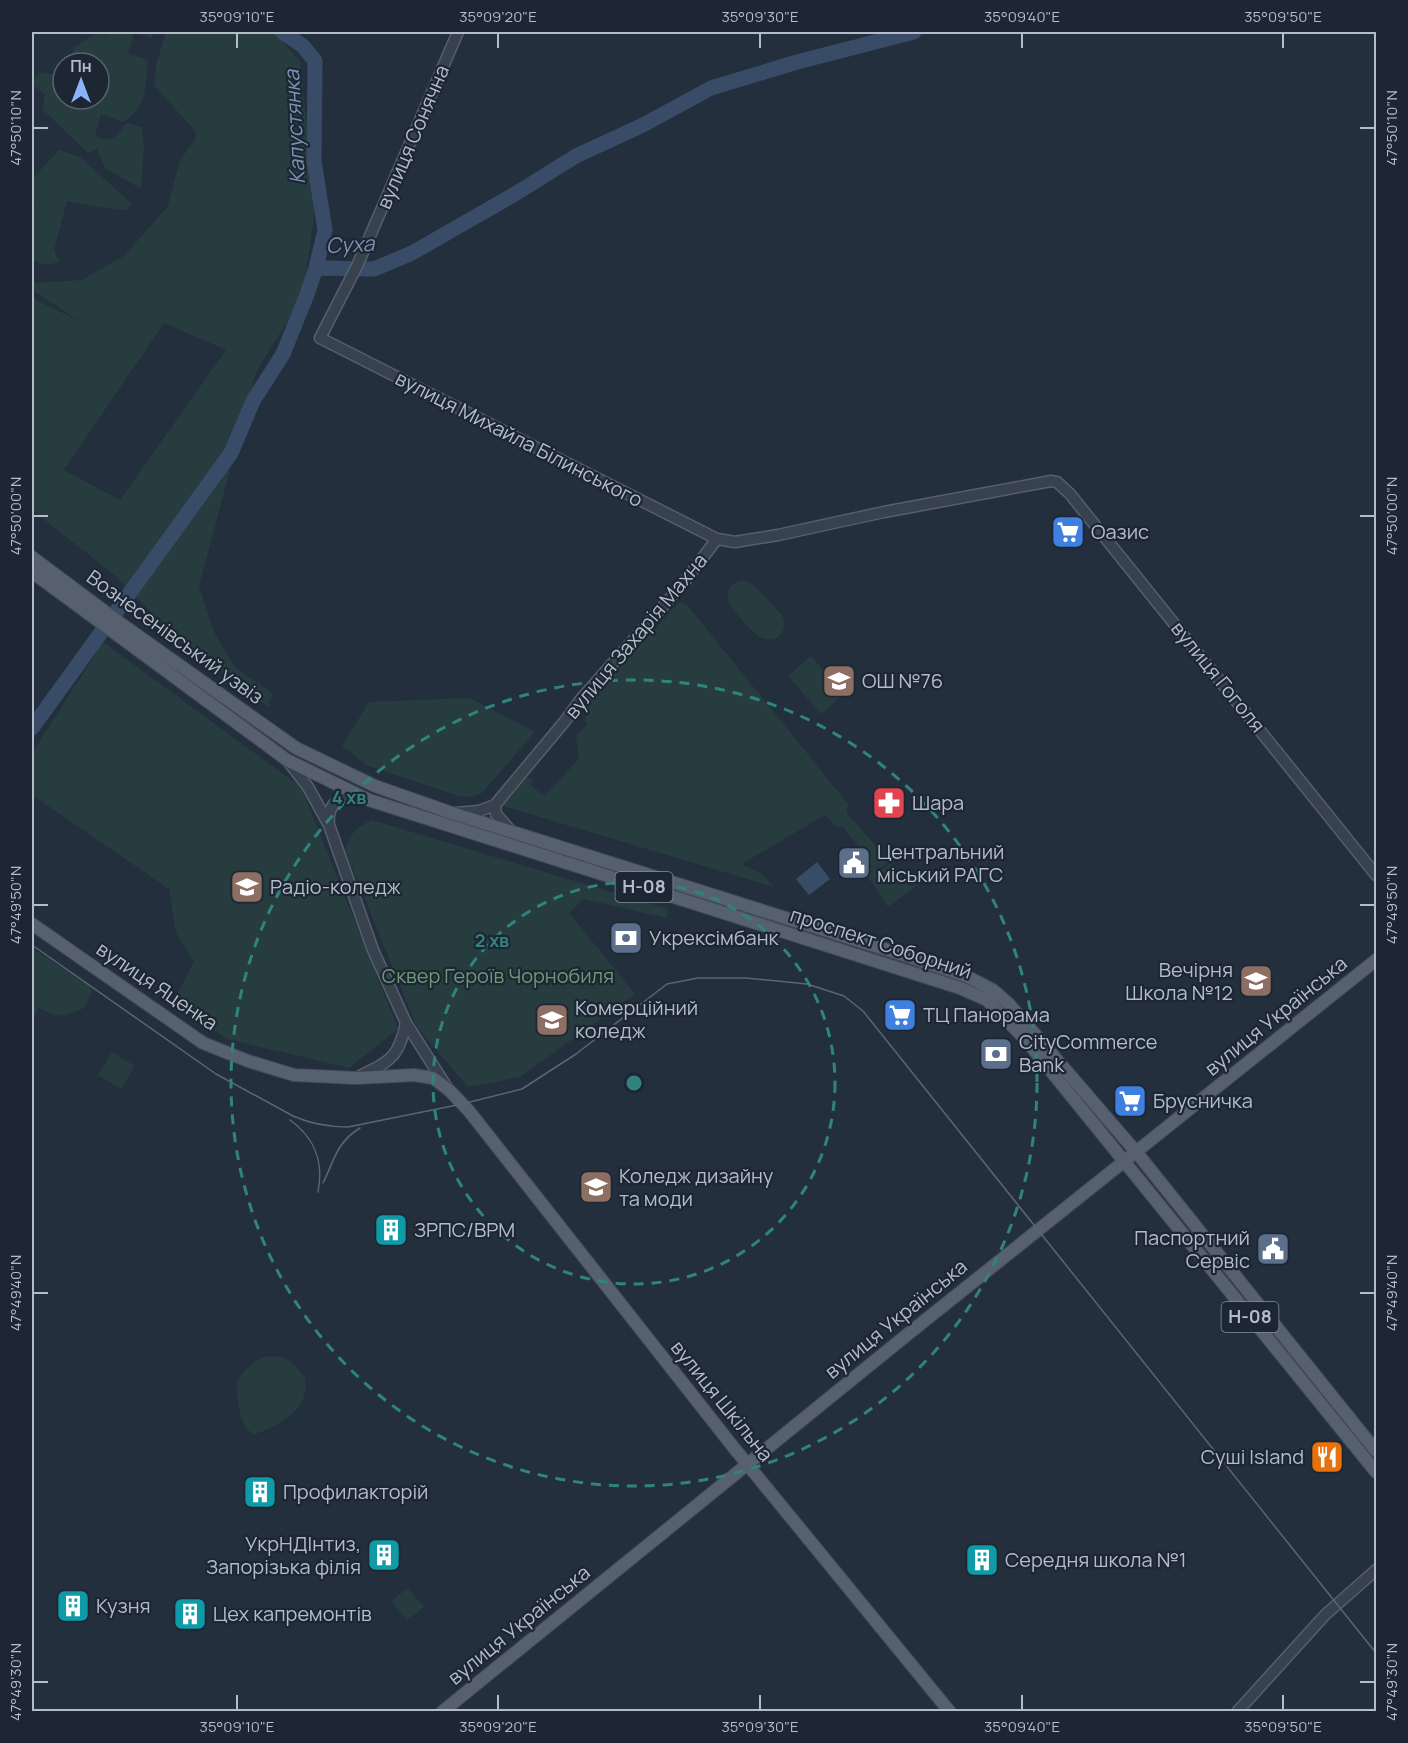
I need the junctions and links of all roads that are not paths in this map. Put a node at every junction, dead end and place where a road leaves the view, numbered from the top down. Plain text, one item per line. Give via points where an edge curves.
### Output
1 (458, 32) edge
2 (320, 338) joint
3 (1057, 482) joint
4 (717, 539) junction
5 (32, 557) edge
6 (32, 573) edge
7 (92, 609) junction
8 (123, 632) junction
9 (296, 748) joint
10 (287, 760) junction
11 (352, 792) junction
12 (495, 805) junction
13 (452, 813) junction
14 (329, 825) junction
15 (510, 830) junction
16 (1377, 875) edge
17 (32, 924) edge
18 (1377, 960) edge
19 (406, 1023) junction
20 (356, 1078) junction
21 (449, 1090) junction
22 (469, 1111) joint
23 (1137, 1153) junction
24 (1124, 1163) junction
25 (1272, 1321) junction
26 (1261, 1330) junction
27 (1377, 1451) edge
28 (748, 1465) junction
29 (1377, 1472) edge
30 (1377, 1570) edge
31 (442, 1712) edge
32 (950, 1712) edge
33 (1237, 1712) edge

1 - 2 street, вулиця Сонячна via 357,266
2 - 4 street, вулиця Михайла Білинського
3 - 4 street, вулиця Захарія Махна via 778,535 735,542
3 - 16 street, вулиця Гоголя
4 - 12 street, вулиця Захарія Махна
5 - 7 main road, Вознесенівський узвіз / Н-08
6 - 7 main road, Вознесенівський узвіз / Н-08
7 - 8 main road, Вознесенівський узвіз / Н-08
8 - 9 main road, Вознесенівський узвіз / Н-08
8 - 10 main road, Вознесенівський узвіз / Н-08
9 - 13 main road, проспект Соборний / Н-08 via 375,786
10 - 11 main road, проспект Соборний / Н-08
10 - 14 street
11 - 14 street via 332,806
11 - 24 main road, проспект Соборний / Н-08 via 960,987 987,1000 1025,1039
12 - 13 street
12 - 15 street via 495,814
13 - 15 main road, проспект Соборний / Н-08
14 - 19 street via 373,950
15 - 23 main road, проспект Соборний / Н-08 via 910,957 993,990
17 - 20 main road, вулиця Яценка via 202,1043 294,1075
18 - 23 main road, вулиця Українська
19 - 20 street via 402,1042 390,1060
19 - 21 street
20 - 21 main road, вулиця Яценка via 414,1075 433,1078
21 - 22 main road, вулиця Яценка
22 - 28 main road, вулиця Шкільна
23 - 24 main road, вулиця Українська
23 - 25 main road, проспект Соборний / Н-08
24 - 26 main road, проспект Соборний / Н-08
24 - 28 main road, вулиця Українська
25 - 26 main road
25 - 27 main road, проспект Соборний / Н-08
26 - 29 main road, проспект Соборний / Н-08
28 - 31 main road, вулиця Українська
28 - 32 main road, вулиця Шкільна
30 - 33 street via 1325,1615

